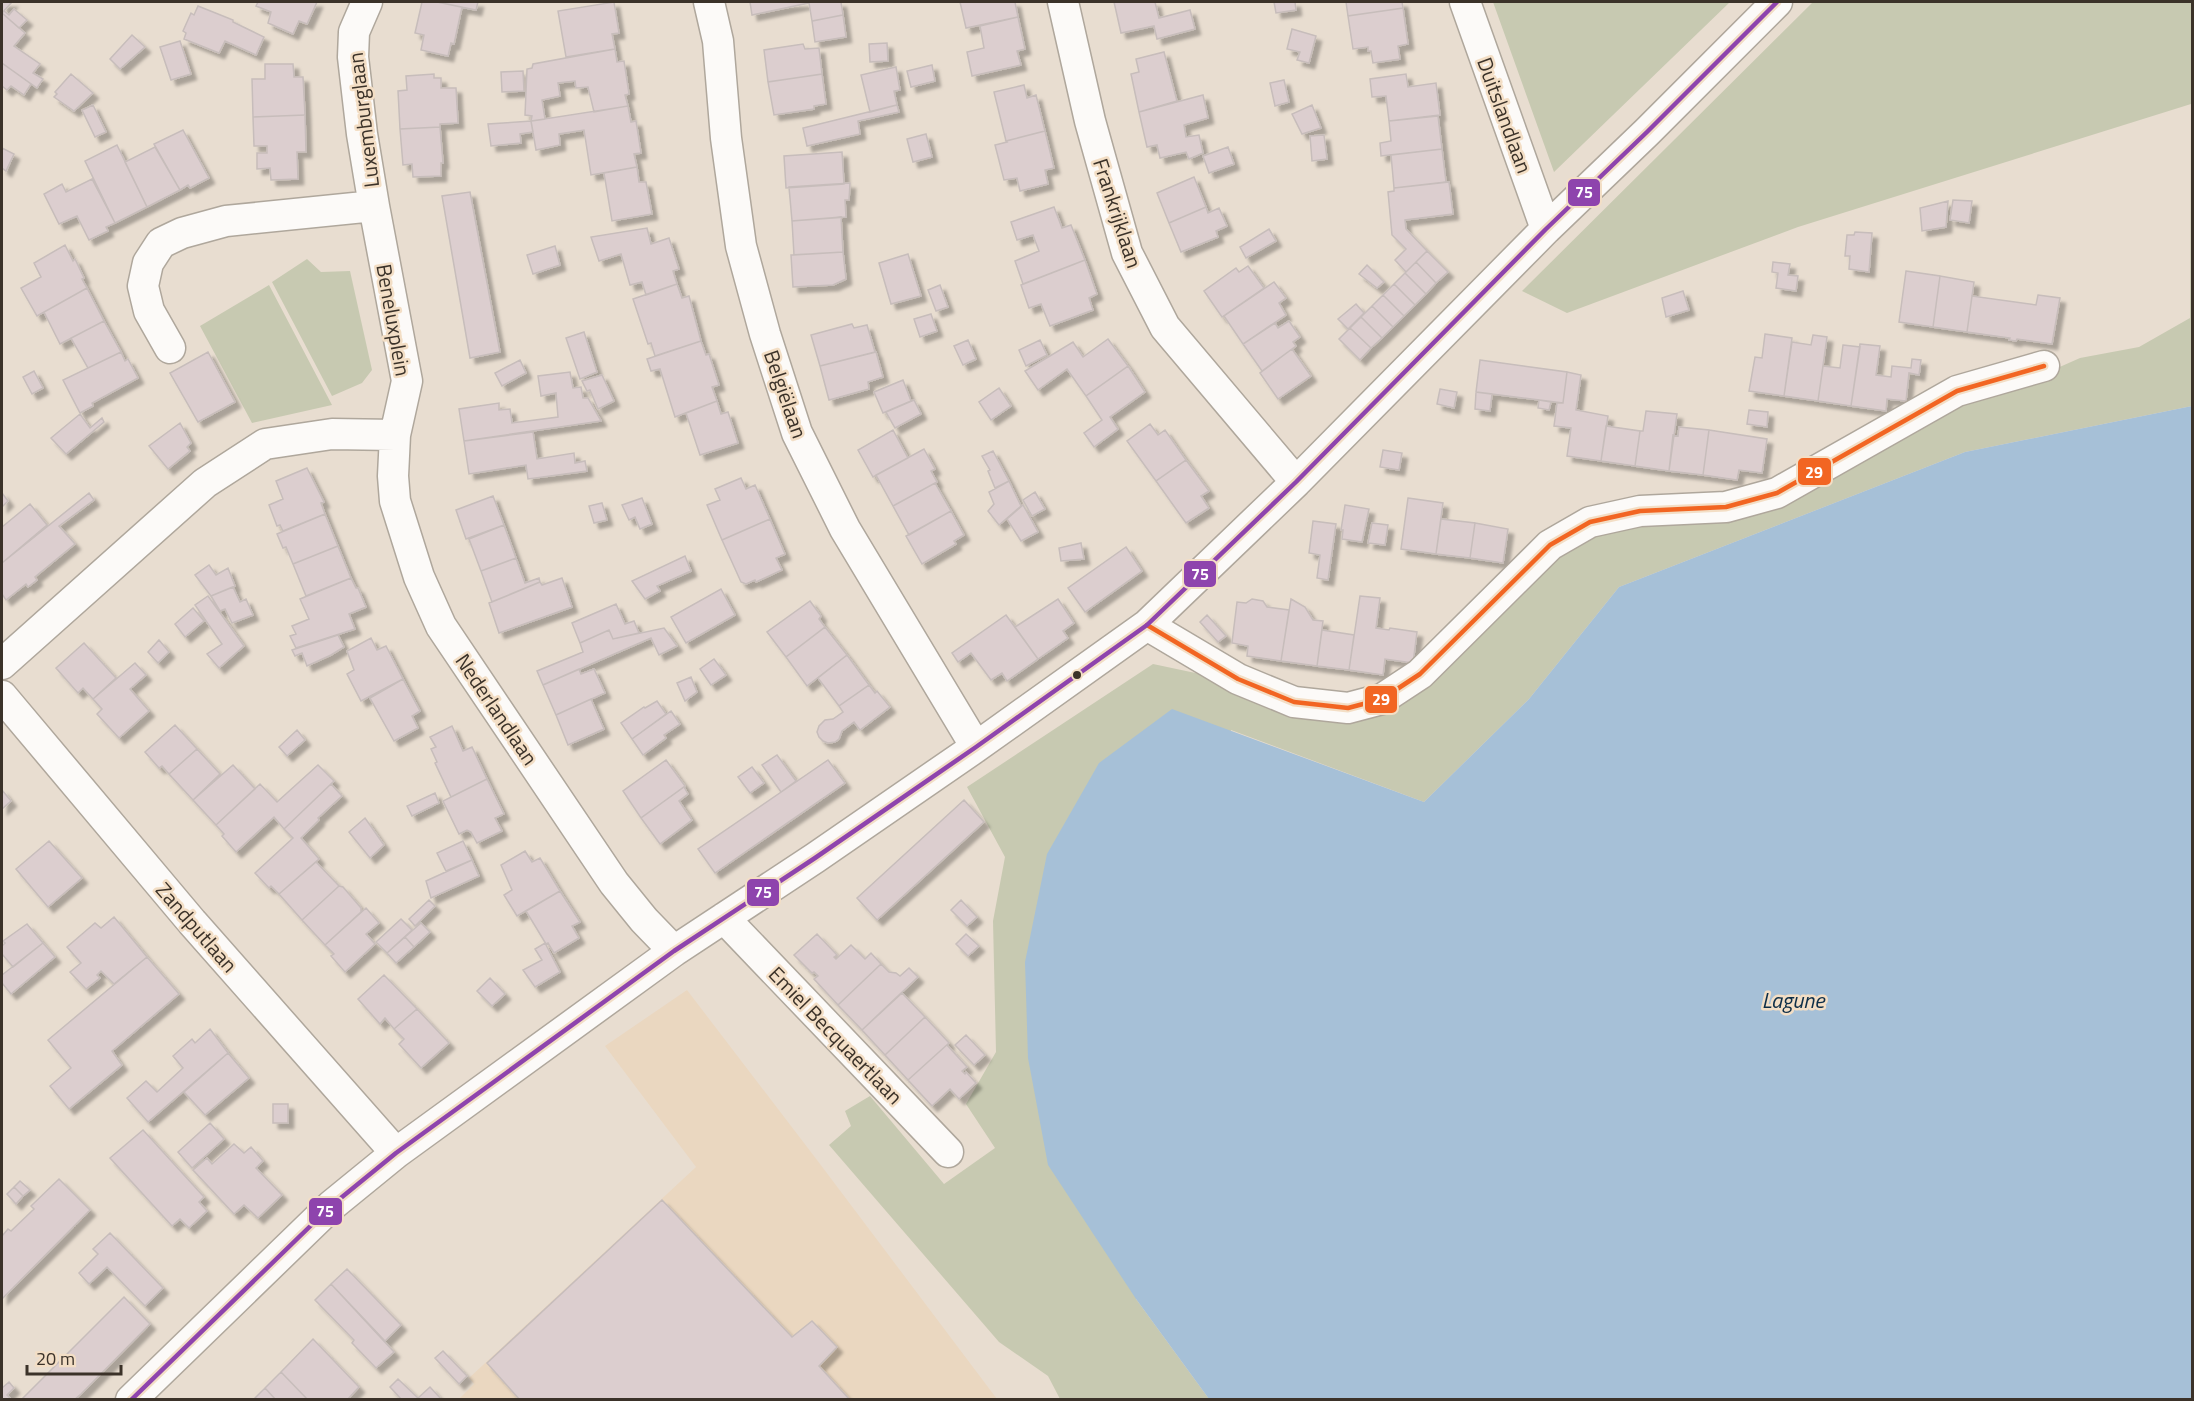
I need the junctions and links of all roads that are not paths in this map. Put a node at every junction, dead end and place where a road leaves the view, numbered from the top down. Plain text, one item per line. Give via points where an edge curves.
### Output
1 (367, 2) edge
2 (709, 2) edge
3 (1063, 2) edge
4 (1465, 2) edge
5 (1777, 2) edge
6 (374, 206) junction
7 (1546, 229) junction
8 (170, 348) dead end
9 (2044, 366) dead end
10 (395, 435) junction
11 (1296, 482) junction
12 (1147, 625) junction
13 (2, 664) edge
14 (2, 696) edge
15 (976, 747) junction
16 (724, 918) junction
17 (674, 951) junction
18 (948, 1152) dead end
19 (396, 1153) junction
20 (131, 1400) edge

1 - 6 street, Luxemburglaan via 354,32 353,57
2 - 15 street, Belgiëlaan via 718,41 741,246 797,433 845,528
3 - 11 street, Frankrijklaan via 1126,253 1166,327
4 - 7 street, Duitslandlaan
5 - 7 street
6 - 8 street via 226,221 161,243 147,263 143,286 149,311
6 - 10 street, Beneluxplein via 407,381
7 - 11 street
9 - 12 street via 1957,391 1777,493 1726,507 1640,511 1590,522 1574,530 1550,545 1420,674 1382,699 1348,708 1294,702 1238,679
10 - 13 street via 332,434 265,444 205,483
10 - 17 street, Nederlandlaan via 395,501 419,577 441,626 614,883
11 - 12 street
12 - 15 street
14 - 19 street, Zandputlaan via 192,922
15 - 16 street
16 - 17 street
16 - 18 street, Emiel Becquaertlaan
17 - 19 street
19 - 20 street via 331,1206

